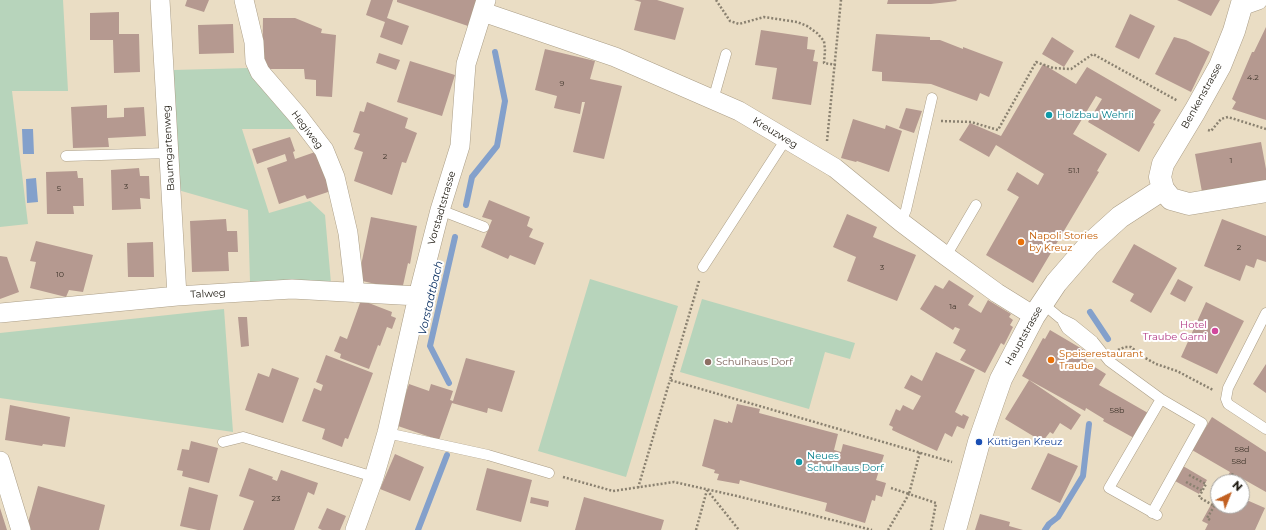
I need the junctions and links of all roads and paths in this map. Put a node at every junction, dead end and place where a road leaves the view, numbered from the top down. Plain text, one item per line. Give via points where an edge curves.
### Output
1 (160, 0) edge
2 (244, 0) edge
3 (716, 0) edge
4 (841, 0) edge
5 (1247, 2) edge
6 (484, 6) edge
7 (726, 54) dead end
8 (836, 65) junction
9 (932, 98) dead end
10 (713, 100) junction
11 (1193, 116) junction
12 (927, 121) junction
13 (1266, 129) edge
14 (786, 139) junction
15 (169, 153) junction
16 (66, 156) dead end
17 (820, 159) junction
18 (1164, 189) junction
19 (1266, 191) edge
20 (976, 205) dead end
21 (440, 210) junction
22 (901, 222) junction
23 (484, 227) dead end
24 (946, 256) junction
25 (704, 267) joint
26 (355, 293) junction
27 (177, 296) junction
28 (418, 296) junction
29 (1038, 310) junction
30 (0, 313) edge
31 (1266, 314) edge
32 (1106, 357) junction
33 (670, 380) junction
34 (1161, 398) junction
35 (1226, 399) junction
36 (1266, 429) edge
37 (387, 433) junction
38 (223, 442) dead end
39 (920, 452) junction
40 (0, 461) edge
41 (952, 462) dead end
42 (549, 473) joint
43 (1188, 474) dead end
44 (374, 477) junction
45 (1189, 484) dead end
46 (638, 488) junction
47 (891, 488) dead end
48 (707, 489) junction
49 (1203, 491) junction
50 (909, 494) junction
51 (1210, 504) edge
52 (1210, 513) edge
53 (1210, 520) dead end
54 (21, 530) edge
55 (355, 530) edge
56 (696, 530) edge
57 (739, 530) edge
58 (872, 530) edge
59 (888, 530) edge
60 (931, 530) edge
61 (955, 530) edge

1 - 15 street, Baumgartenweg
2 - 26 street, Hegiweg via 254,42 255,61 260,72 324,150 335,177 348,233
3 - 8 path via 730,21 739,24 764,17 807,26 824,40 824,63
4 - 8 path
5 - 11 street, Benkenstrasse via 1220,66
6 - 10 street, Kreuzweg via 615,57
6 - 21 street, Vorstadtstrasse via 466,64 460,146
7 - 10 lane
8 - 17 path via 826,150
9 - 12 lane
10 - 14 street, Kreuzweg via 739,111
11 - 12 path via 1093,54 1071,69 1053,68 1036,62 998,130 972,122
11 - 13 path via 1211,131 1221,119 1228,117
11 - 18 street, Benkenstrasse via 1163,164 1160,177
12 - 22 lane
14 - 17 street, Kreuzweg
14 - 25 lane
15 - 16 lane
15 - 27 street, Baumgartenweg
17 - 22 street, Kreuzweg via 835,168
18 - 19 street via 1172,199 1189,204
18 - 29 street, Hauptstrasse via 1120,217 1089,245 1070,265
20 - 24 lane
21 - 23 lane
21 - 28 street, Vorstadtstrasse
22 - 24 street, Kreuzweg
24 - 29 street, Kreuzweg
25 - 33 path
26 - 27 street, Talweg via 292,289
26 - 28 street, Talweg
27 - 30 street, Talweg
28 - 37 street, Vorstadtstrasse
29 - 32 lane via 1060,318 1067,329
29 - 61 street, Hauptstrasse via 1001,379 978,442
31 - 35 lane via 1228,388
32 - 34 lane
32 - 35 path via 1116,350 1132,347 1156,364 1177,371
33 - 39 path
33 - 46 path
34 - 34 lane via 1202,423 1154,514 1109,488
35 - 36 lane via 1228,404
37 - 42 lane via 488,455
37 - 44 street, Vorstadtstrasse
38 - 44 lane via 243,437
39 - 41 path
39 - 50 path
40 - 54 street
42 - 46 path via 613,491
43 - 49 path via 1206,484
44 - 55 street, Vorstadtstrasse
45 - 49 path
46 - 48 path via 674,482
47 - 50 path
48 - 56 path
48 - 57 path
48 - 58 path
49 - 51 path via 1199,497
50 - 59 path
50 - 60 path via 936,503
52 - 53 path via 1207,518

